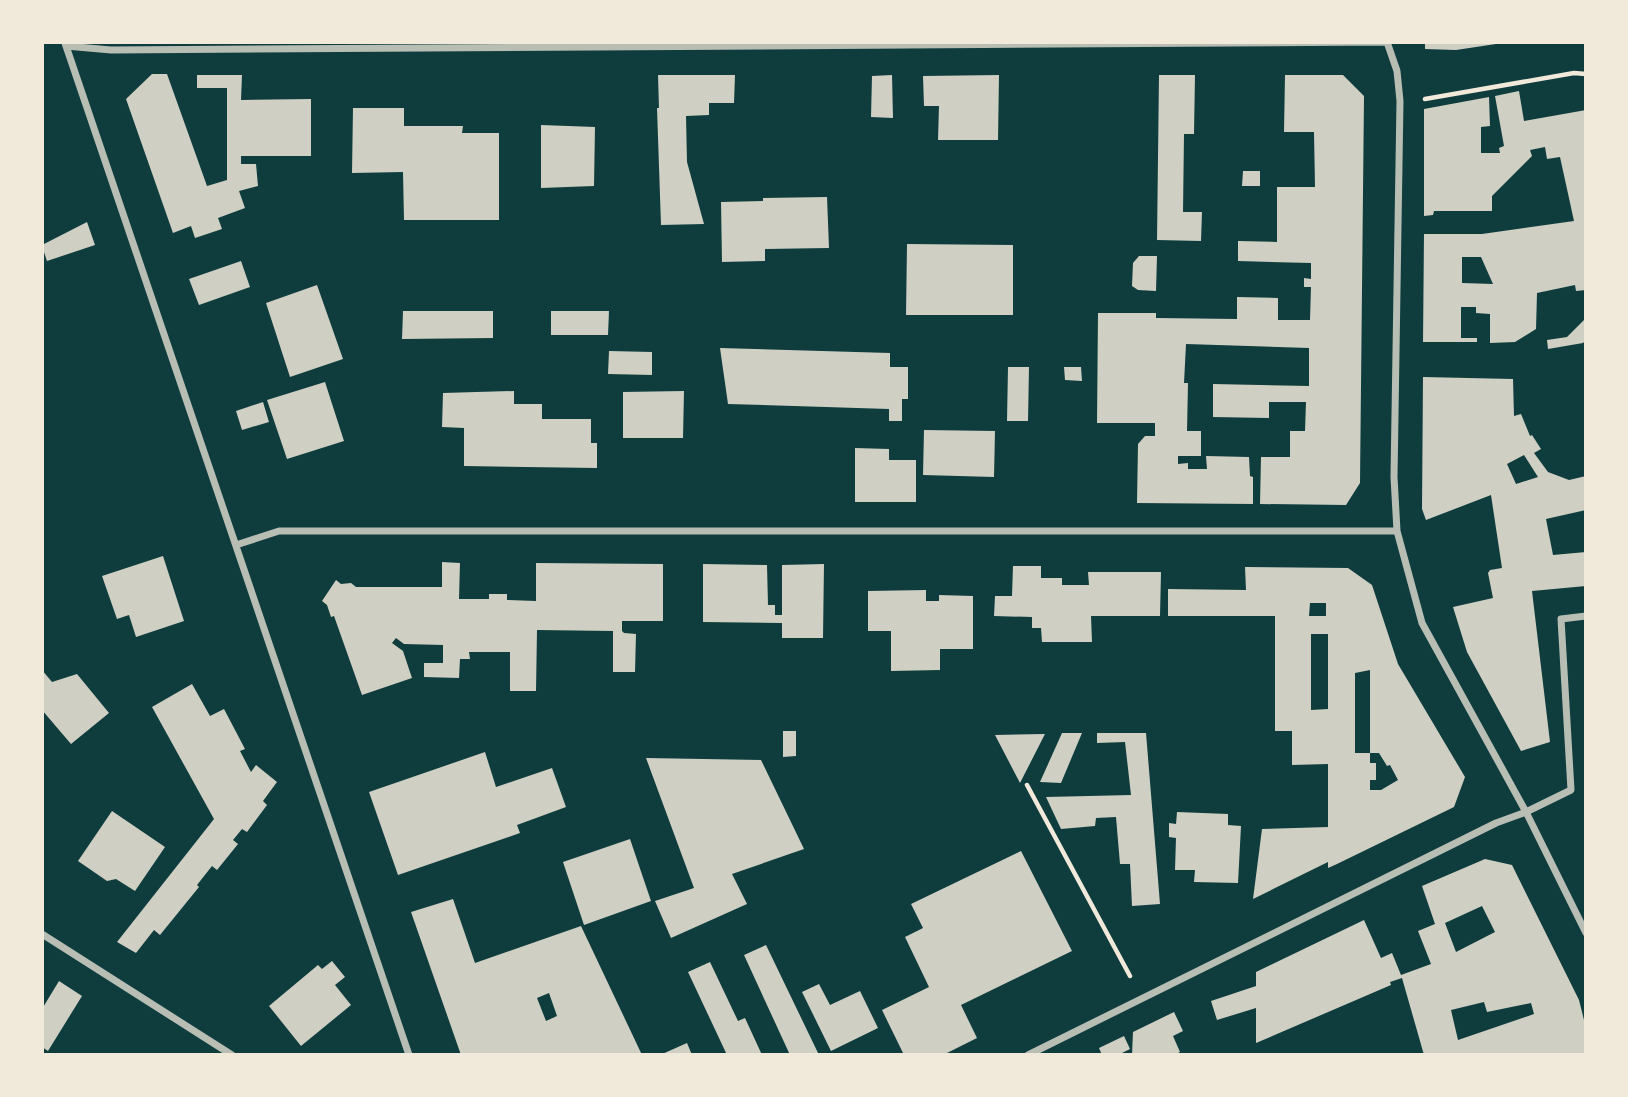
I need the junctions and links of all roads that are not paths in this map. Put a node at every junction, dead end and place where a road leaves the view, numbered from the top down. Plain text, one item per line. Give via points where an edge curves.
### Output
1 (1387, 42) edge
2 (65, 44) edge
3 (1397, 531) junction
4 (236, 545) junction
5 (1586, 616) edge
6 (1526, 812) junction
7 (1586, 933) edge
8 (42, 934) edge
9 (232, 1055) edge
10 (409, 1055) edge
11 (1028, 1055) edge

1 - 2 street via 125,50
1 - 3 street via 1401,101 1394,477
2 - 4 street
3 - 4 street via 279,531
3 - 6 street via 1422,623
4 - 10 street
5 - 6 street via 1561,619 1571,790
6 - 7 street
6 - 11 street
8 - 9 street

